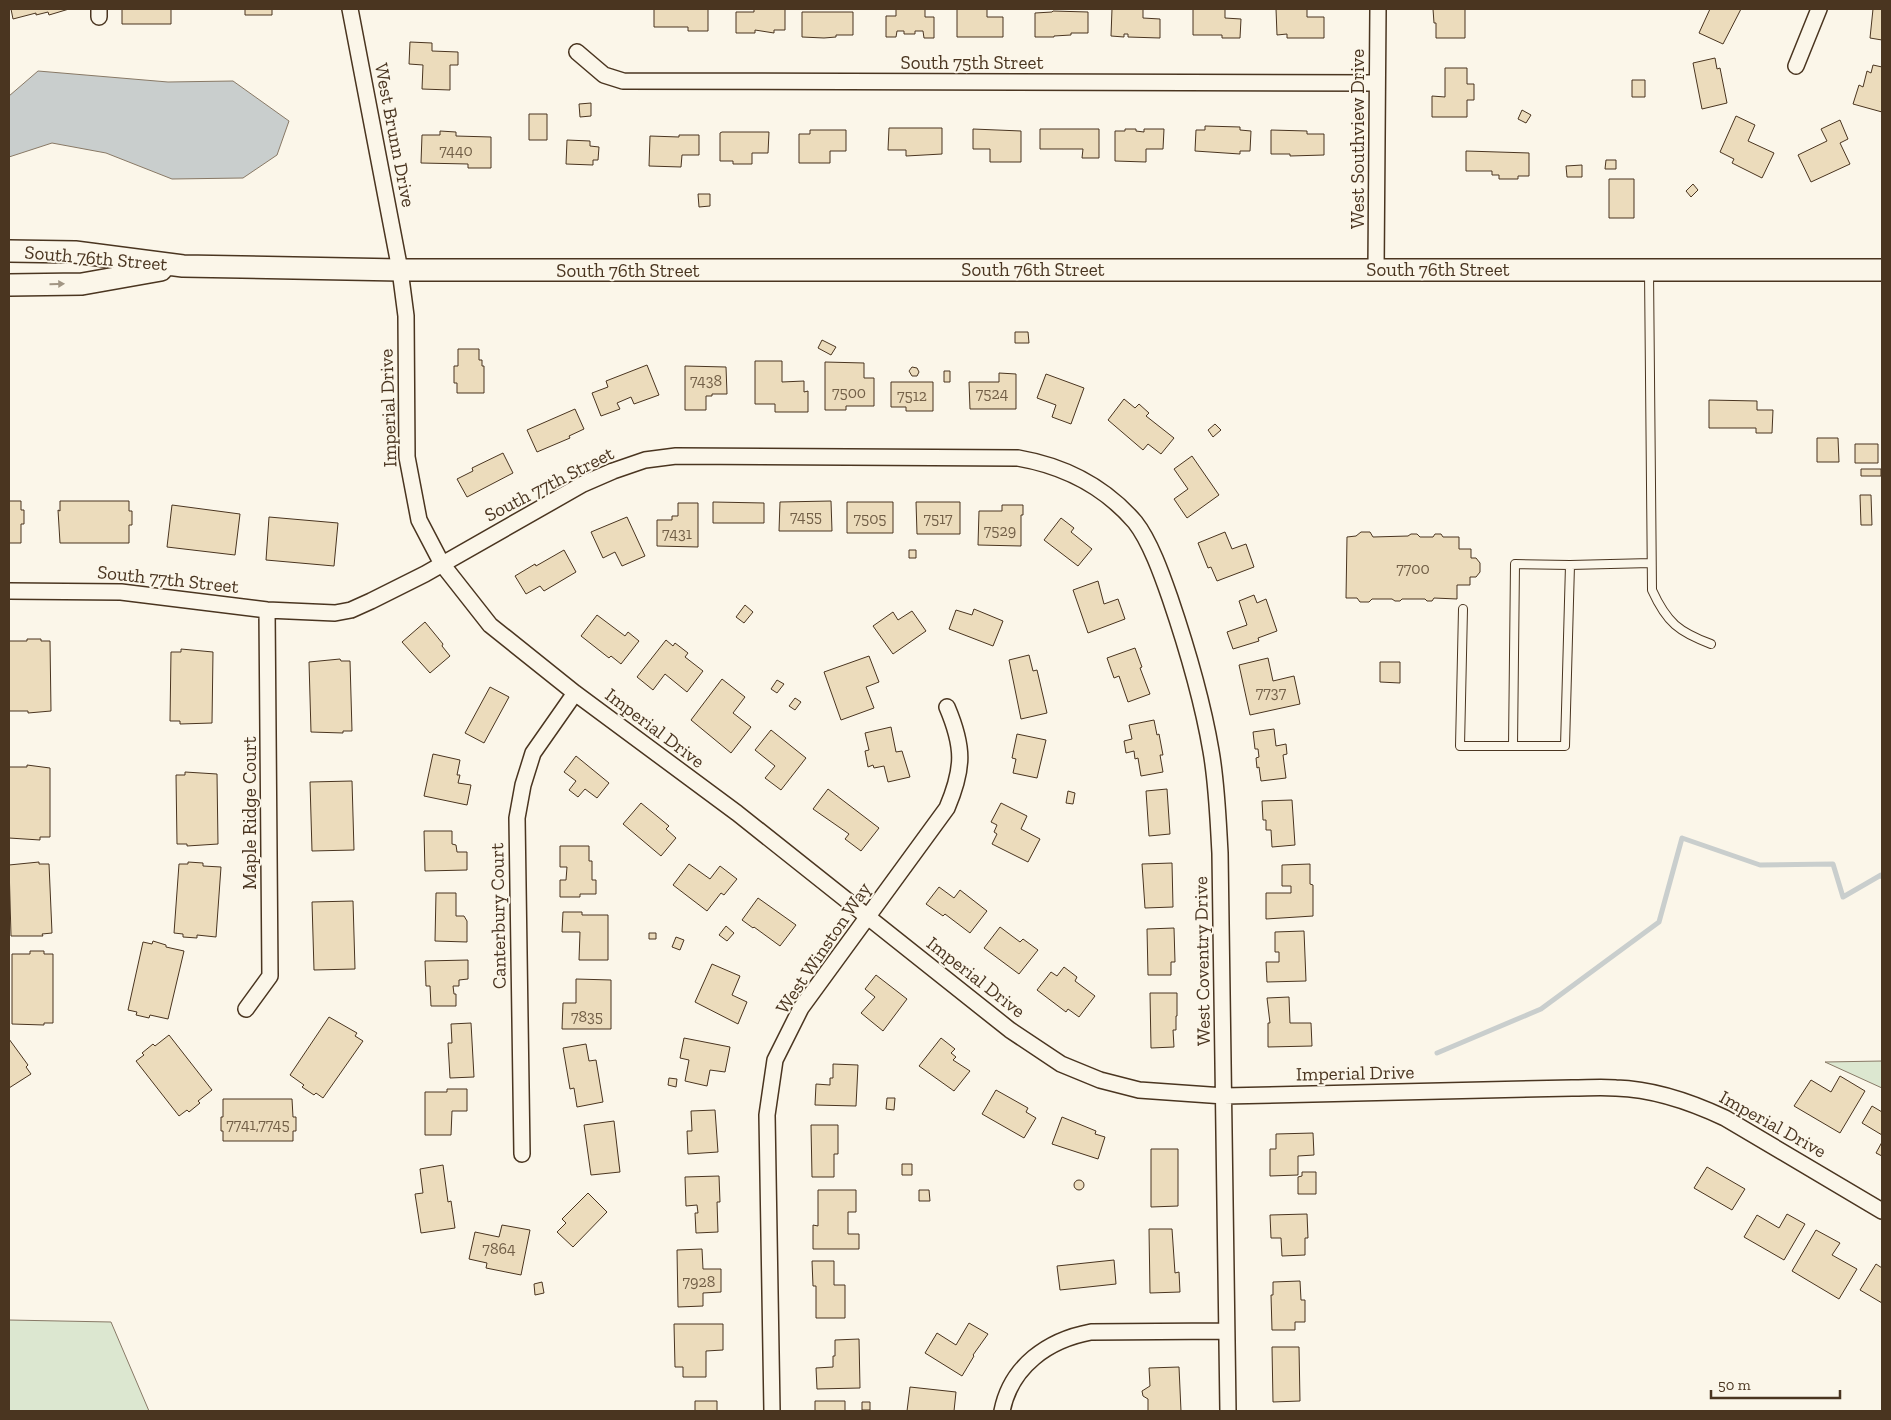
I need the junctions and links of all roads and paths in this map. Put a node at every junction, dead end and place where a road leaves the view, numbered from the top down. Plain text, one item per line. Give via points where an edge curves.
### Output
1 (350, 9) edge
2 (1378, 9) edge
3 (1819, 9) edge
4 (577, 52) dead end
5 (1796, 66) dead end
6 (1377, 83) junction
7 (9, 251) edge
8 (183, 266) junction
9 (1376, 269) junction
10 (400, 270) junction
11 (1649, 270) junction
12 (1882, 270) edge
13 (9, 285) edge
14 (1136, 524) joint
15 (1651, 563) junction
16 (442, 564) junction
17 (1570, 565) junction
18 (9, 591) edge
19 (1463, 609) dead end
20 (267, 610) junction
21 (1711, 644) dead end
22 (575, 693) junction
23 (947, 707) dead end
24 (1513, 746) junction
25 (867, 916) junction
26 (246, 1008) dead end
27 (1224, 1096) junction
28 (522, 1154) dead end
29 (1882, 1211) edge
30 (1226, 1331) junction
31 (772, 1411) edge
32 (1002, 1411) edge
33 (1228, 1411) edge

1 - 10 street, West Brunn Drive
2 - 6 street, West Southview Drive
3 - 5 street
4 - 6 street, South 75th Street via 604,75 623,81
6 - 9 street, West Southview Drive
7 - 8 main road, South 76th Street via 75,252
8 - 10 main road, South 76th Street
13 -> 8 main road, South 76th Street via 82,284
9 - 10 main road, South 76th Street
9 - 11 main road, South 76th Street
10 - 16 street, Imperial Drive via 406,316 408,457 418,520
11 - 12 main road, South 76th Street
11 - 15 lane
14 - 16 street, South 77th Street via 1108,496 1074,474 1018,458 676,456 645,460 613,470
14 - 27 street, West Coventry Drive via 1164,582 1186,642 1211,752 1220,853
15 - 17 lane
15 - 21 lane via 1652,590 1660,607 1688,635
16 - 20 street, South 77th Street via 351,610 335,613
16 - 22 street, Imperial Drive via 490,624
17 - 24 lane via 1565,746
17 - 24 lane via 1515,564
18 - 20 street, South 77th Street via 121,592
19 - 24 lane via 1460,746
20 - 26 street, Maple Ridge Court via 270,976
22 - 25 street, Imperial Drive via 737,813
22 - 28 street, Canterbury Court via 533,753 517,818
23 - 25 street, West Winston Way via 957,731 960,755 954,791 947,808
25 - 27 street, Imperial Drive via 1010,1030 1062,1064 1100,1080 1138,1090
25 - 31 street, West Winston Way via 802,1008 775,1060 767,1116
27 - 29 street, Imperial Drive via 1590,1088 1642,1091 1678,1099 1725,1118
27 - 30 street, West Coventry Drive
30 - 32 street via 1091,1332 1074,1335 1051,1345 1028,1363 1014,1380
30 - 33 street, West Coventry Drive

